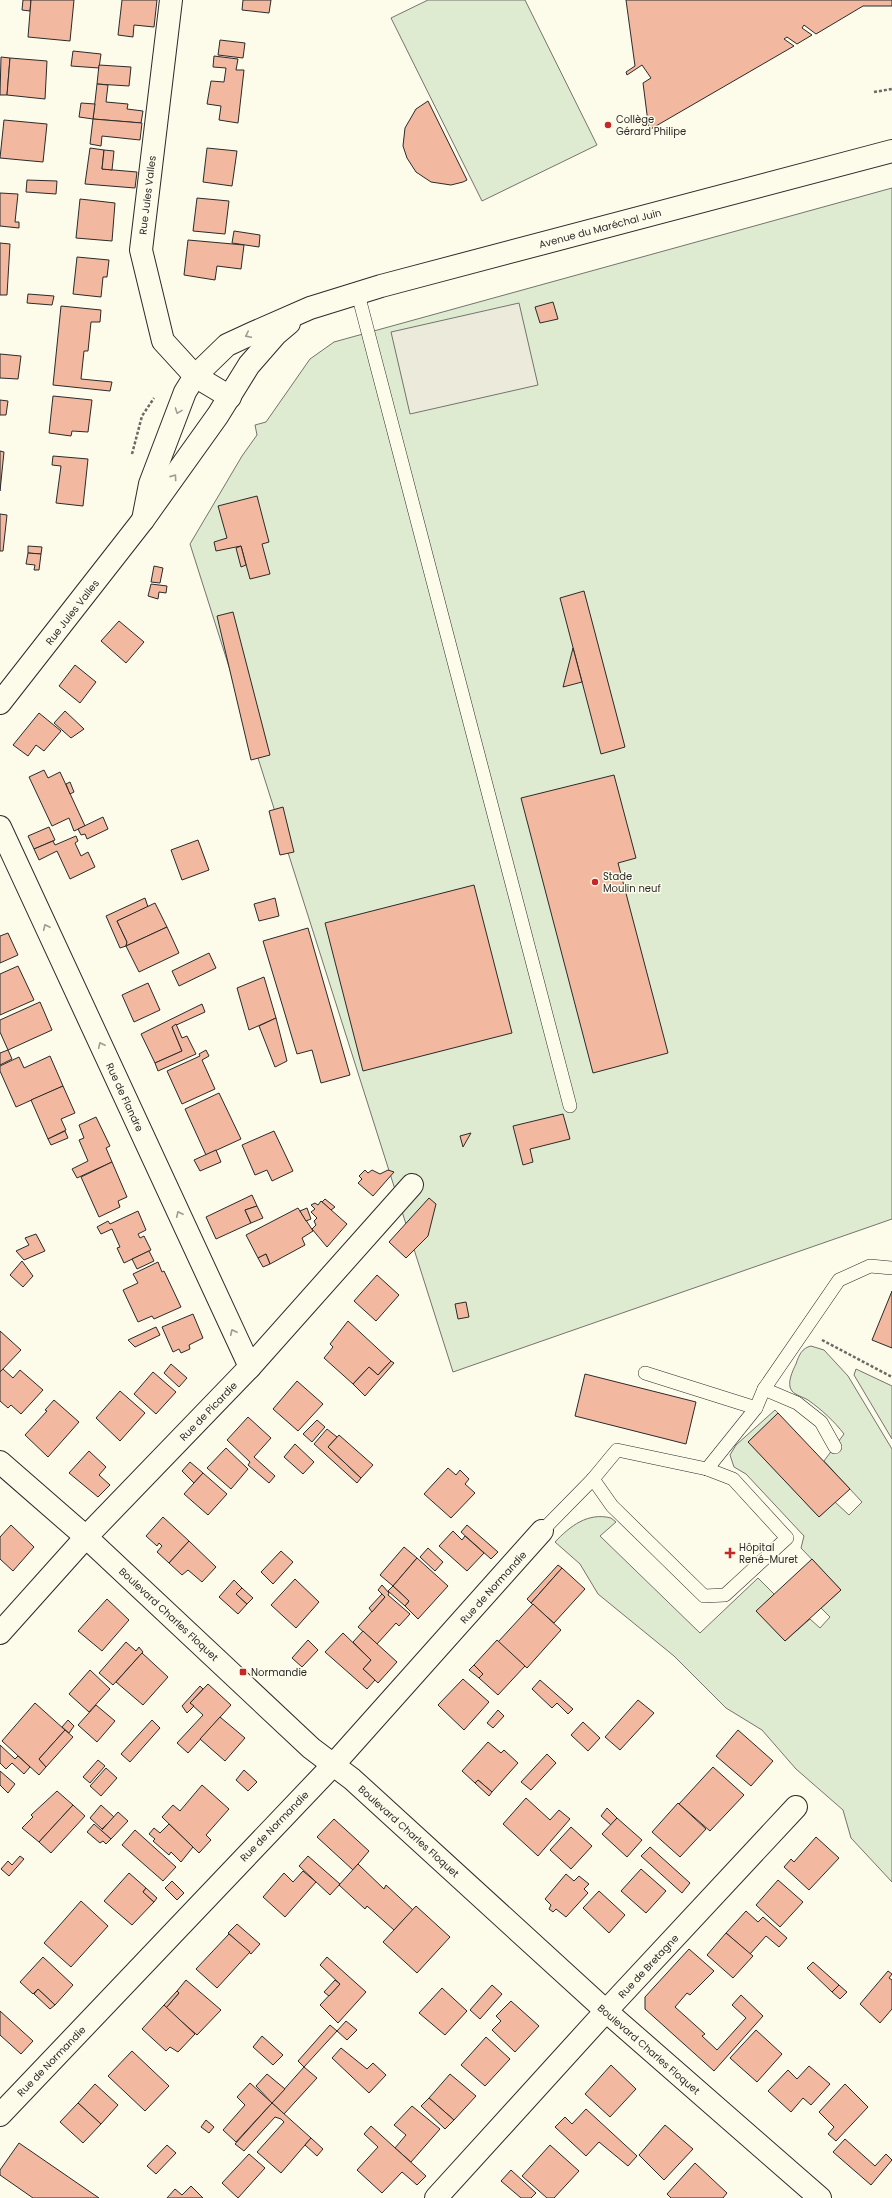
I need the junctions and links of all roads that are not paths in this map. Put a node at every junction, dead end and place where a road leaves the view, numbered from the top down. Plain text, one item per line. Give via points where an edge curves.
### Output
1 (171, 0) edge
2 (892, 151) edge
3 (358, 294) junction
4 (310, 308) junction
5 (195, 376) junction
6 (230, 397) junction
7 (143, 520) junction
8 (0, 703) edge
9 (0, 827) edge
10 (570, 1106) dead end
11 (412, 1185) dead end
12 (892, 1268) edge
13 (250, 1367) junction
14 (645, 1373) dead end
15 (764, 1389) junction
16 (756, 1408) junction
17 (835, 1447) dead end
18 (0, 1462) edge
19 (707, 1469) junction
20 (593, 1479) junction
21 (542, 1531) joint
22 (86, 1537) junction
23 (0, 1633) edge
24 (334, 1764) junction
25 (796, 1807) dead end
26 (606, 2011) junction
27 (0, 2114) edge
28 (436, 2198) edge
29 (820, 2198) edge

1 - 5 street, Rue Jules Valles via 141,250 163,341
2 - 3 street, Avenue du Maréchal Juin
3 - 4 street, Avenue du Maréchal Juin
3 - 10 lane
4 -> 5 street, Avenue du Maréchal Juin via 227,345
4 - 6 street, Avenue du Maréchal Juin via 276,334 249,365
5 - 6 street, Rue Jules Valles
5 -> 7 street, Rue Jules Valles via 185,392 150,484
7 -> 6 street, Rue Jules Valles
7 - 8 street, Rue Jules Valles
13 -> 9 street, Rue de Flandre
11 - 13 street, Rue de Picardie
12 - 15 lane via 870,1266 839,1280
13 - 22 street, Rue de Picardie
14 - 16 lane
15 - 16 lane
15 - 17 lane via 797,1403 821,1422
16 - 19 lane
18 - 22 street, Boulevard Charles Floquet
19 - 20 lane via 617,1450
19 - 20 lane via 734,1479 787,1538 726,1595 704,1596 612,1506
20 - 21 lane
21 - 24 street, Rue de Normandie
22 - 23 street, Rue de Picardie
22 - 24 street, Boulevard Charles Floquet via 311,1748
24 - 26 street, Boulevard Charles Floquet
24 - 27 street, Rue de Normandie
25 - 26 street, Rue de Bretagne
26 - 28 street, Rue de Bretagne
26 - 29 street, Boulevard Charles Floquet

